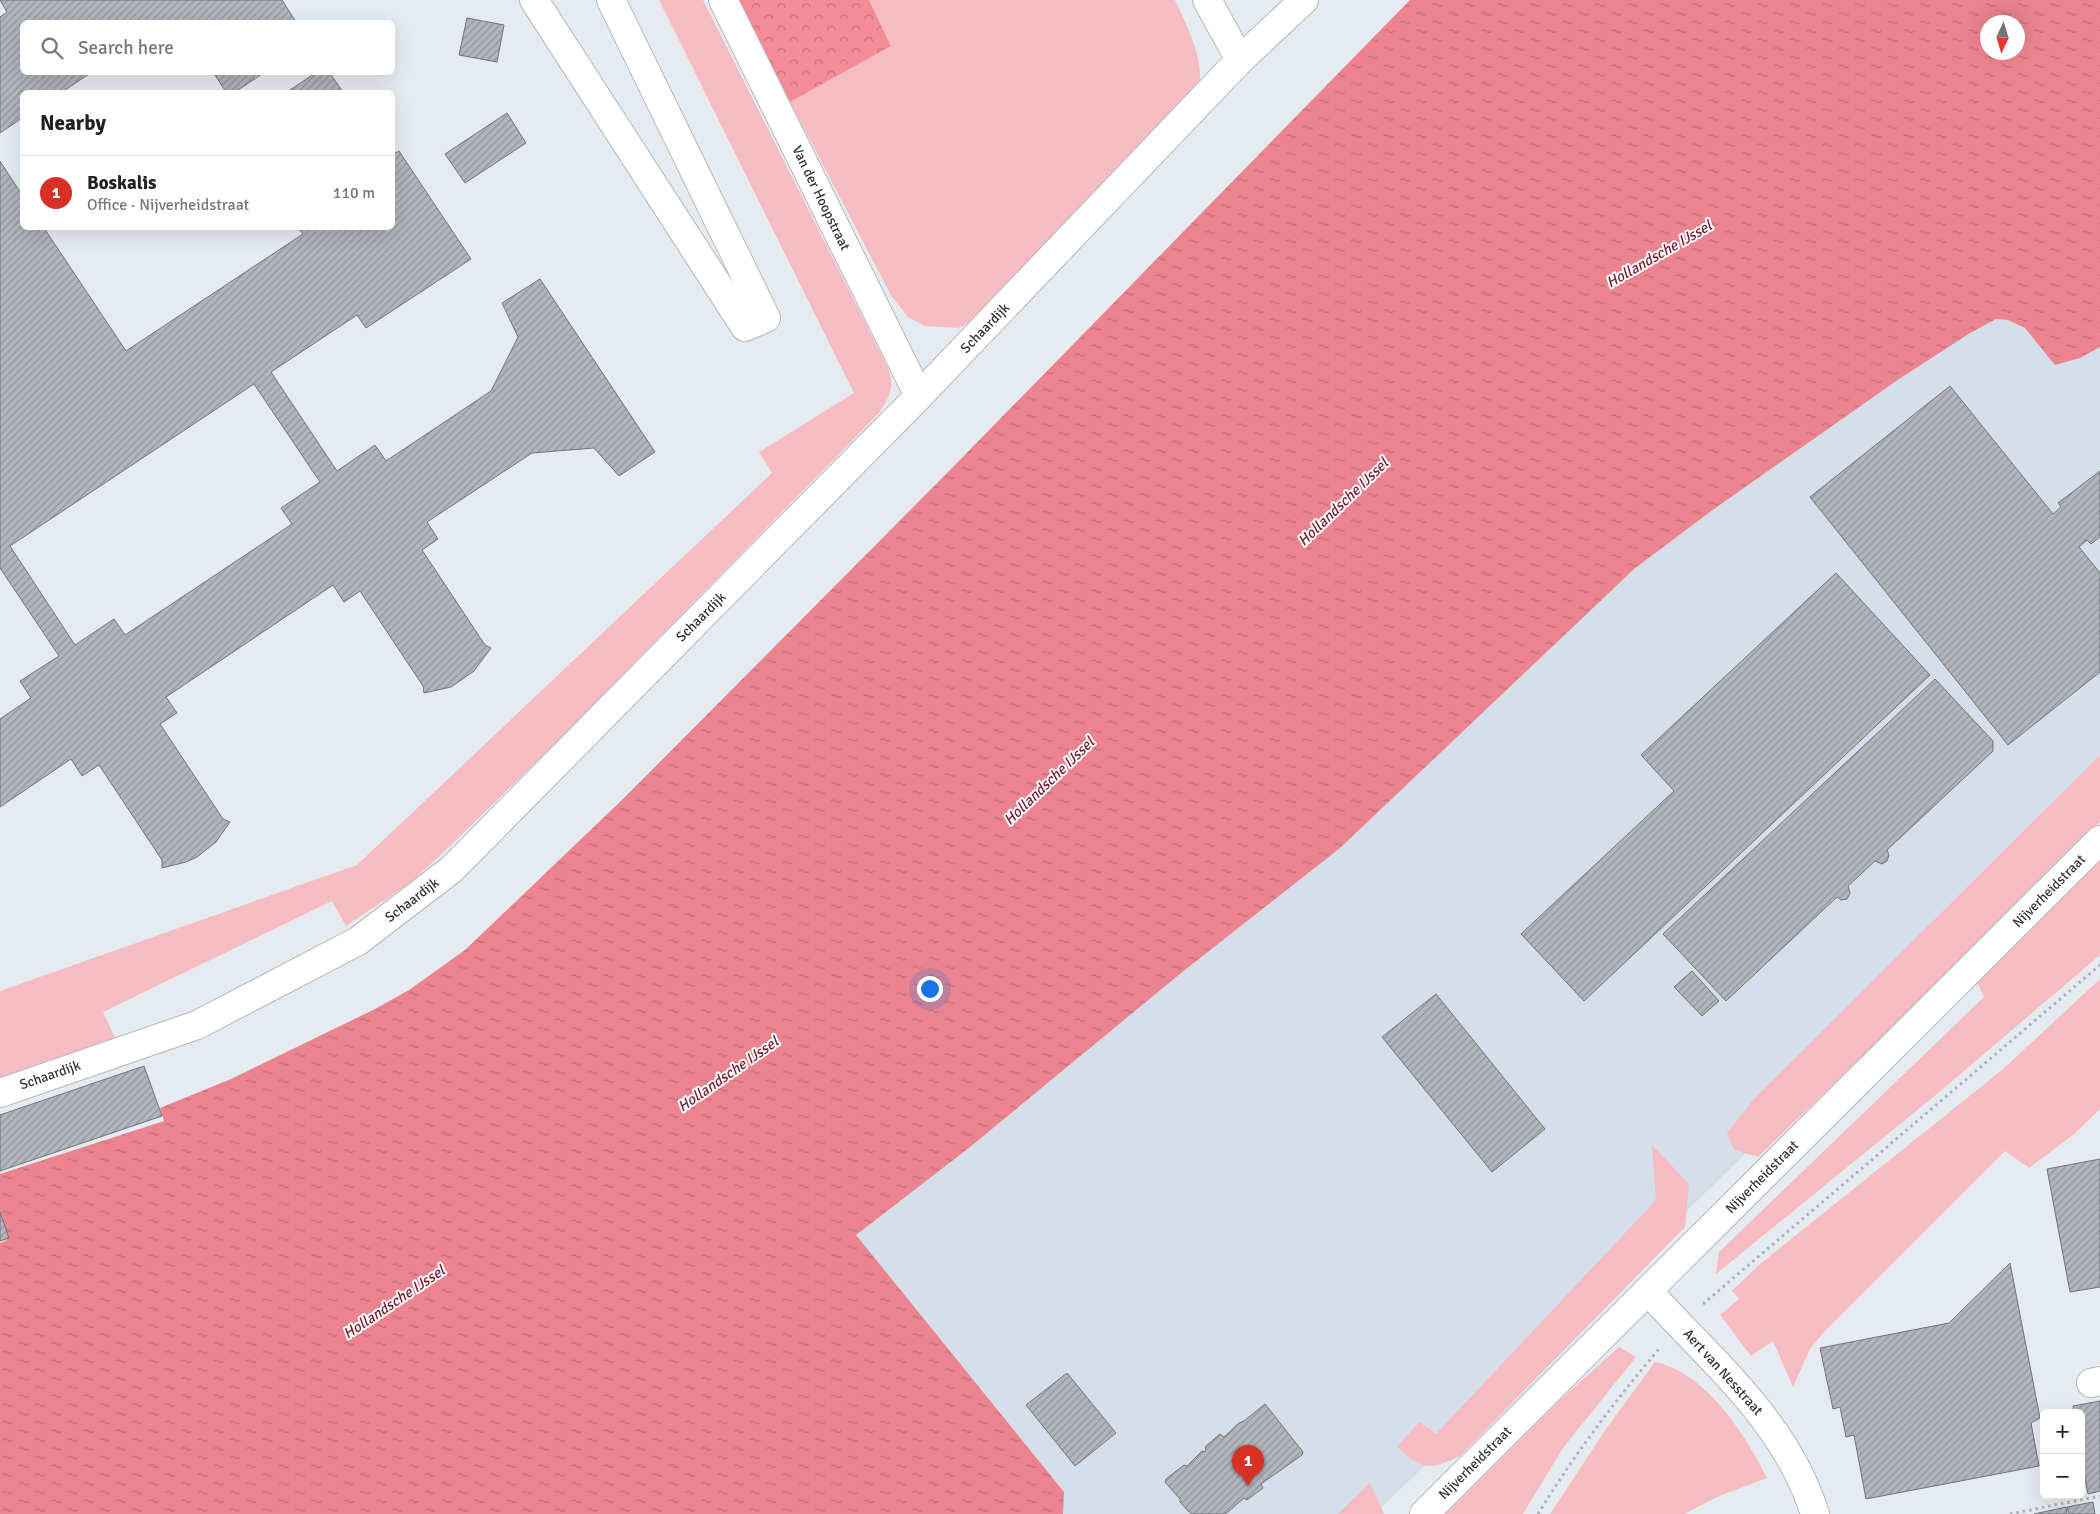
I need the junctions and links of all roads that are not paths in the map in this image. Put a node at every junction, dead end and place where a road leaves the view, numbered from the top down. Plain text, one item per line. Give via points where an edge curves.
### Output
1 (534, 0) edge
2 (611, 0) edge
3 (722, 0) edge
4 (1207, 0) edge
5 (1304, 0) edge
6 (1240, 60) junction
7 (919, 396) junction
8 (2100, 840) edge
9 (0, 1093) edge
10 (1648, 1291) junction
11 (1424, 1514) edge
12 (1815, 1514) edge

1 - 2 street via 745,327 766,318
3 - 7 street, Van der Hoopstraat
4 - 6 street
5 - 6 street, Schaardijk
6 - 7 street, Schaardijk
7 - 9 street, Schaardijk via 452,869 358,941 197,1025
8 - 10 street, Nijverheidstraat
10 - 11 street, Nijverheidstraat
10 - 12 street, Aert van Nesstraat via 1742,1389 1775,1432 1809,1494

